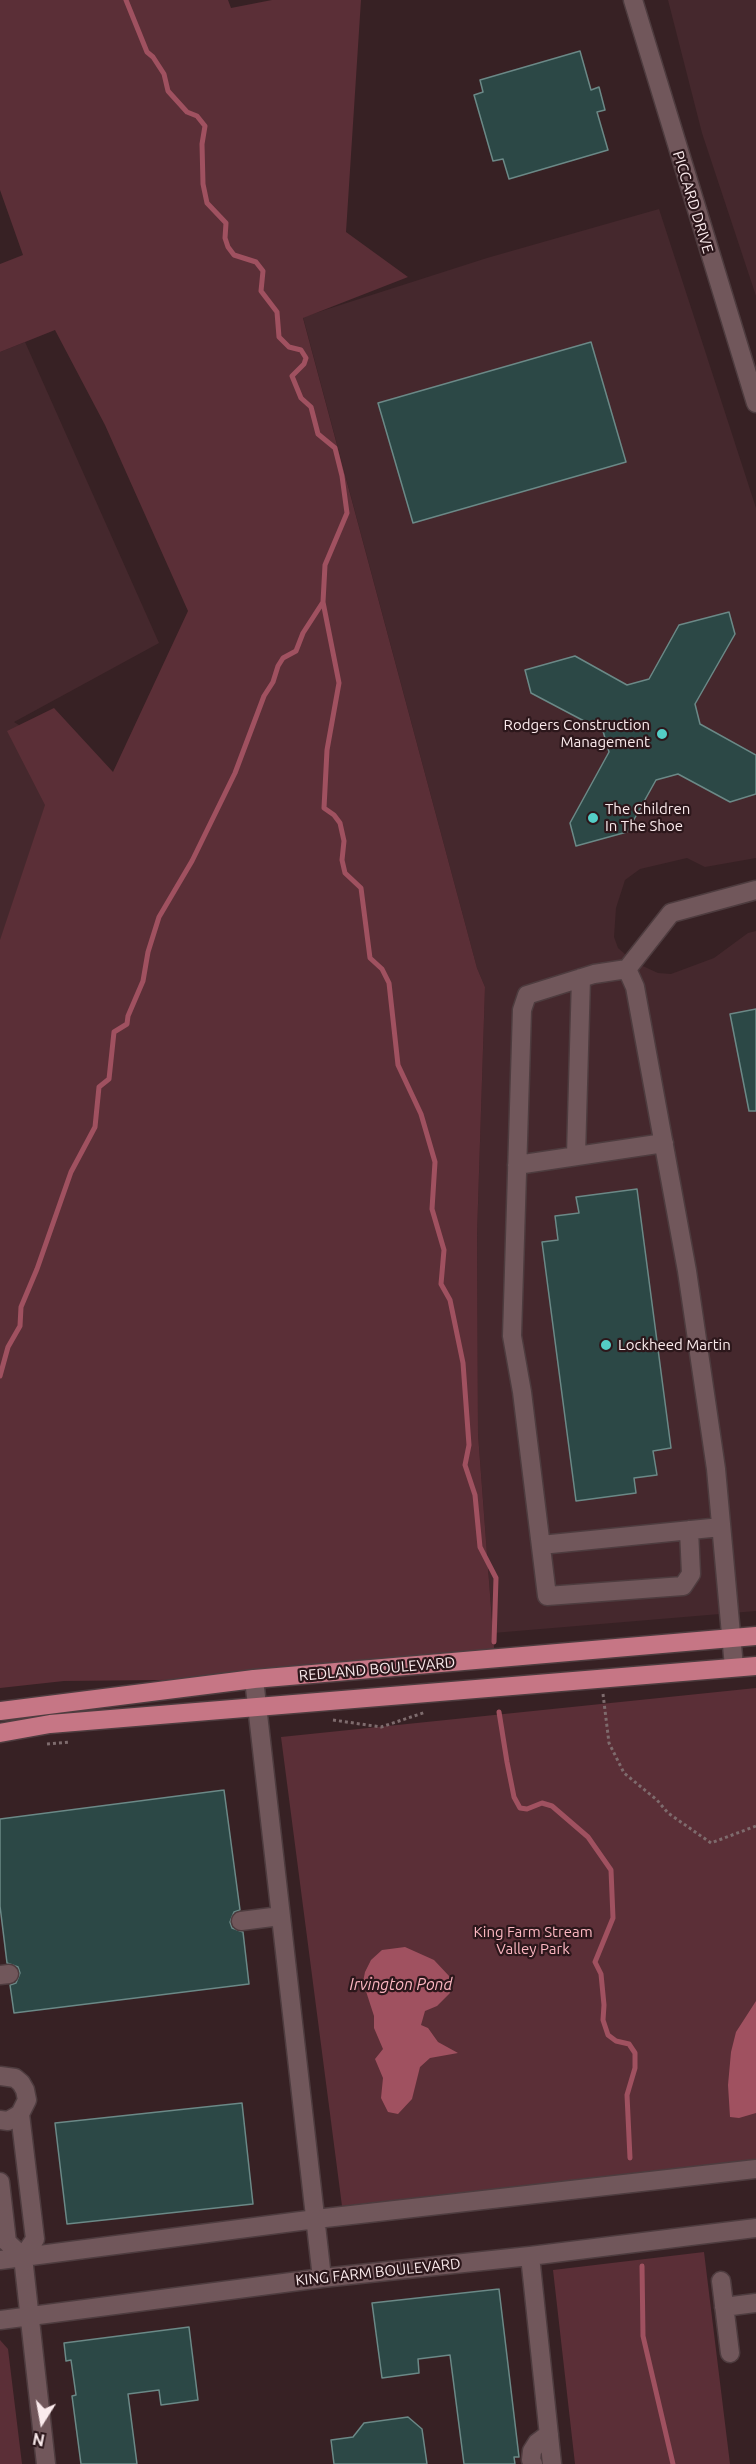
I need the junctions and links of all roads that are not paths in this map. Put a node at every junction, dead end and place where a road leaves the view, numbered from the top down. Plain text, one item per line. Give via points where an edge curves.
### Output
1 (633, 0) edge
2 (756, 403) edge
3 (756, 891) edge
4 (627, 969) junction
5 (581, 978) junction
6 (664, 1143) junction
7 (576, 1155) junction
8 (517, 1165) junction
9 (721, 1527) junction
10 (689, 1530) junction
11 (541, 1545) junction
12 (756, 1636) edge
13 (731, 1638) junction
14 (756, 1666) edge
15 (734, 1667) junction
16 (254, 1679) junction
17 (256, 1706) junction
18 (0, 1711) edge
19 (0, 1733) edge
20 (280, 1916) junction
21 (241, 1921) dead end
22 (0, 2073) edge
23 (20, 2114) junction
24 (0, 2120) edge
25 (756, 2169) edge
26 (0, 2182) edge
27 (316, 2219) junction
28 (756, 2228) edge
29 (530, 2256) junction
30 (22, 2258) junction
31 (0, 2260) edge
32 (322, 2278) junction
33 (721, 2281) dead end
34 (756, 2303) edge
35 (724, 2307) junction
36 (29, 2317) junction
37 (0, 2320) edge
38 (730, 2353) dead end
39 (549, 2434) junction
40 (46, 2464) edge
41 (533, 2464) edge
42 (552, 2464) edge

1 - 2 street, PICCARD DRIVE
3 - 4 street via 671,913
4 - 5 street
4 - 6 street via 635,987
5 - 7 street
5 - 8 street via 526,995 522,1010
6 - 7 street
6 - 9 street via 687,1271
7 - 8 street
8 - 11 street via 512,1336
9 - 10 street
9 - 13 street
10 - 11 street
10 - 11 street via 691,1574 683,1586 547,1596
12 - 13 main road, REDLAND BOULEVARD
13 - 15 street
13 - 16 main road, REDLAND BOULEVARD
14 - 15 main road, REDLAND BOULEVARD
15 - 17 main road, REDLAND BOULEVARD
16 - 17 street
16 - 18 main road, REDLAND BOULEVARD
17 - 19 main road, REDLAND BOULEVARD via 50,1724
17 - 20 street
20 - 21 street
20 - 27 street
22 - 23 street via 15,2078 25,2090 27,2100
23 - 24 street via 8,2121
23 - 30 street via 35,2239
25 - 27 street
26 - 30 street via 8,2242
27 - 30 street
27 - 32 street
28 - 29 street, KING FARM BOULEVARD
29 - 32 street, KING FARM BOULEVARD
29 - 39 street
30 - 31 street
30 - 36 street
32 - 36 street, KING FARM BOULEVARD
33 - 35 street
34 - 35 street
35 - 38 street
36 - 37 street, KING FARM BOULEVARD
36 - 40 street
39 - 41 street via 532,2451
39 - 42 street

